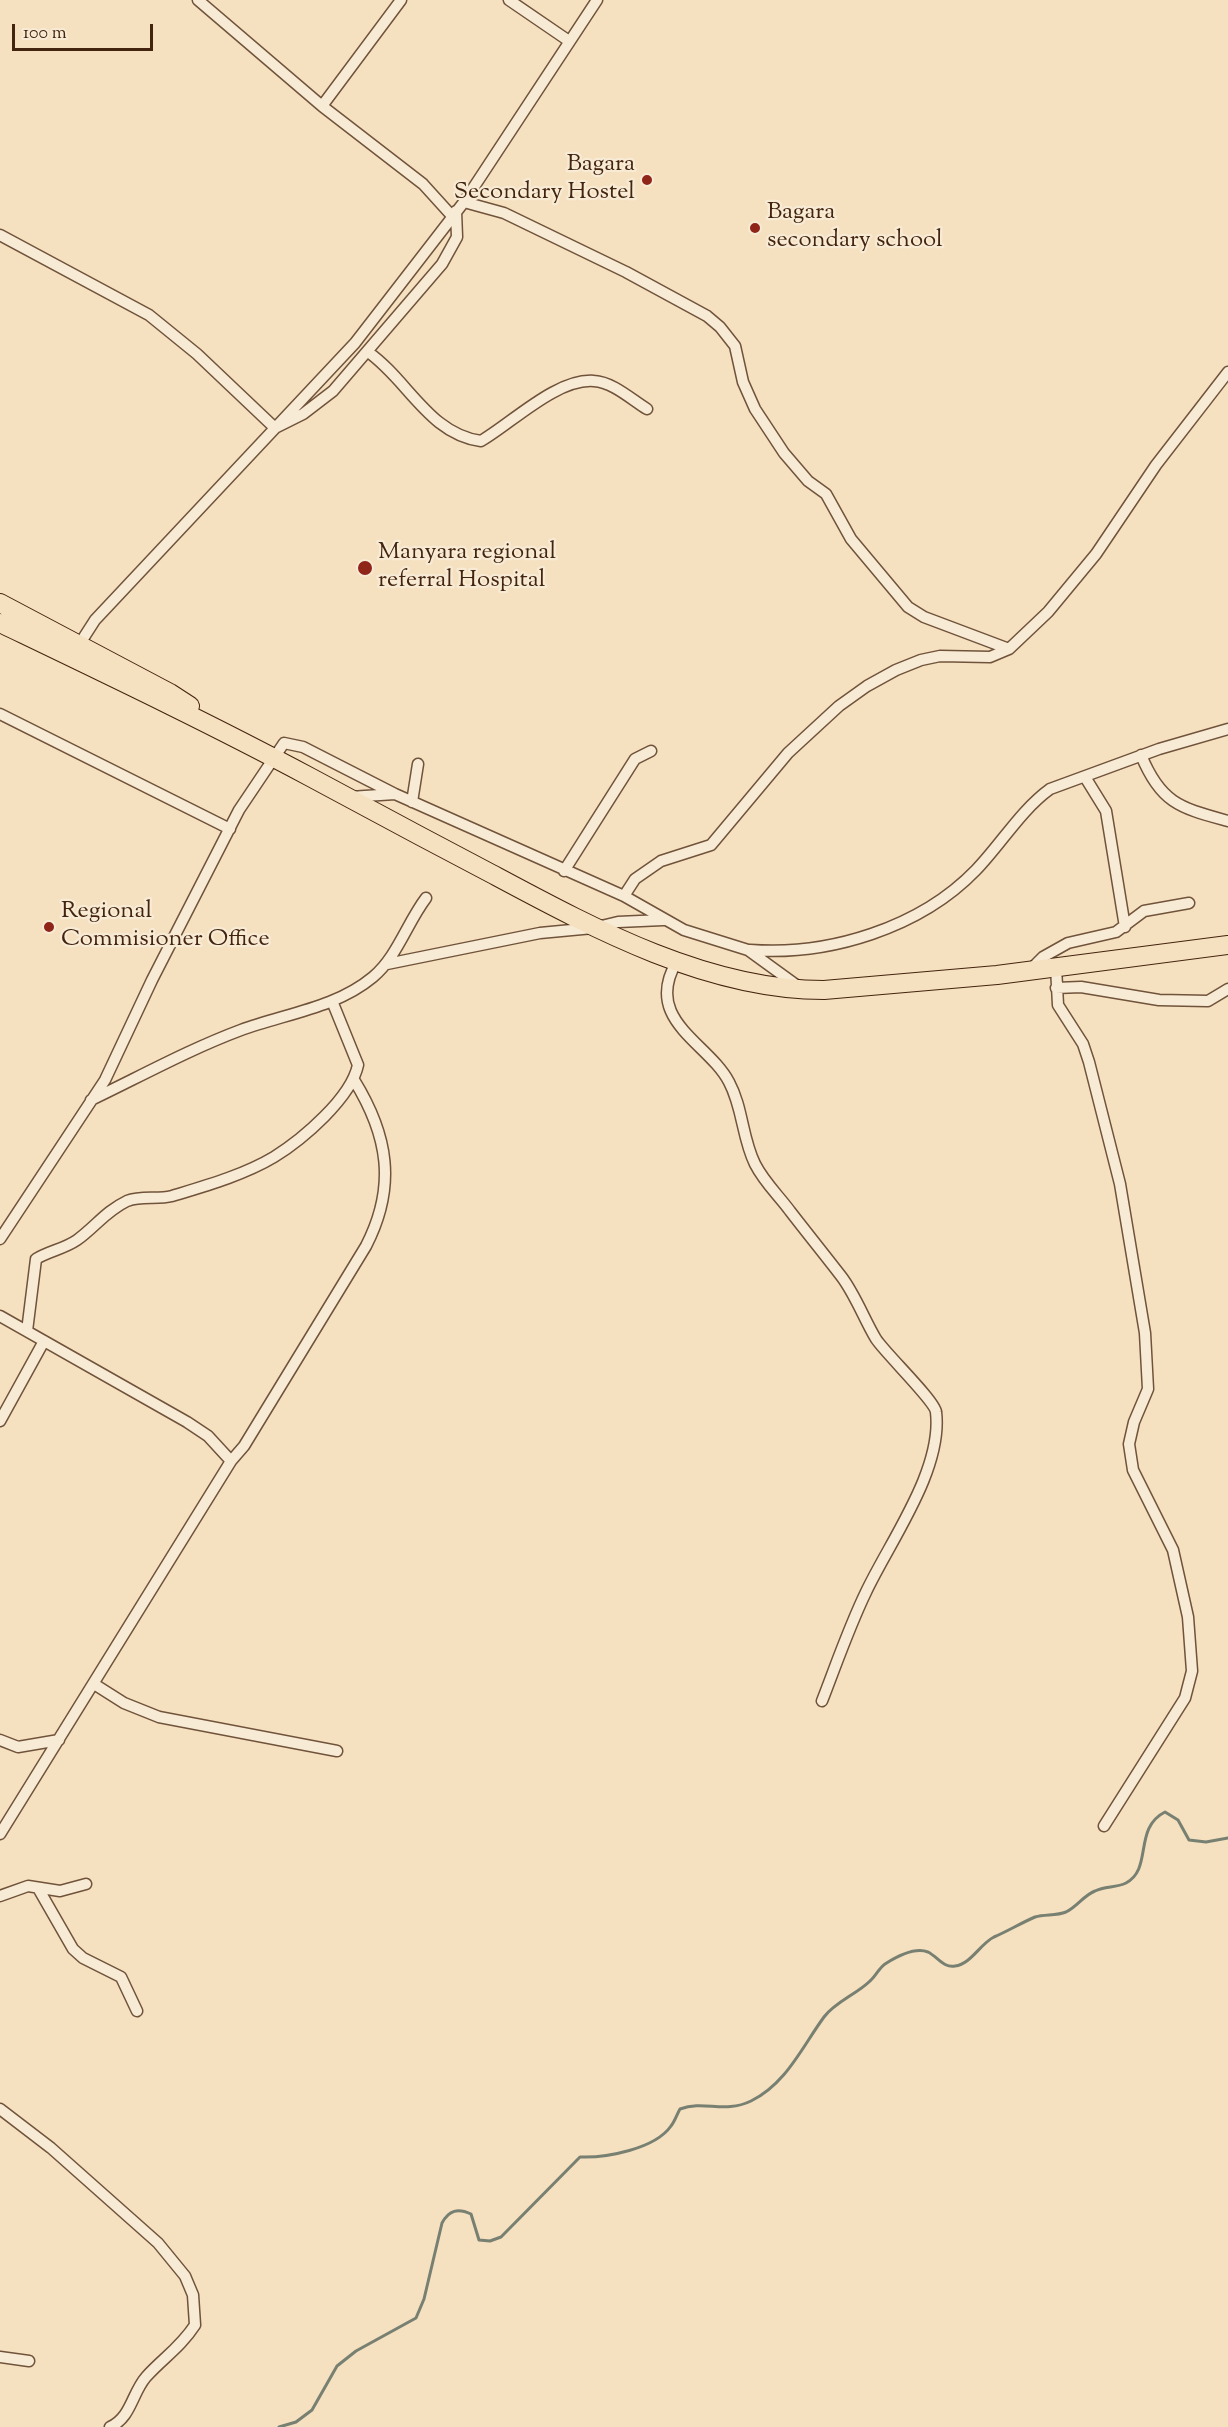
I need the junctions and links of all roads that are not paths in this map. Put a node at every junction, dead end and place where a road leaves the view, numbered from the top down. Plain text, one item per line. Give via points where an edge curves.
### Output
1 (198, 0) edge
2 (401, 0) edge
3 (508, 0) edge
4 (597, 0) edge
5 (569, 41) junction
6 (322, 106) junction
7 (464, 202) junction
8 (454, 214) junction
9 (0, 235) edge
10 (368, 352) junction
11 (1228, 372) edge
12 (647, 409) dead end
13 (275, 428) junction
14 (0, 603) edge
15 (0, 623) edge
16 (1010, 649) junction
17 (75, 651) junction
18 (0, 714) edge
19 (1228, 729) edge
20 (651, 751) dead end
21 (1142, 755) junction
22 (275, 759) junction
23 (418, 764) dead end
24 (1085, 777) junction
25 (395, 794) junction
26 (347, 797) junction
27 (412, 802) junction
28 (1228, 821) edge
29 (230, 829) junction
30 (564, 871) junction
31 (624, 896) junction
32 (426, 898) dead end
33 (1189, 903) dead end
34 (663, 920) junction
35 (1125, 927) junction
36 (592, 928) junction
37 (1228, 945) edge
38 (747, 950) junction
39 (677, 961) junction
40 (387, 964) junction
41 (1056, 967) junction
42 (1029, 971) junction
43 (1056, 988) junction
44 (1228, 989) edge
45 (803, 990) junction
46 (332, 1000) junction
47 (354, 1080) junction
48 (91, 1101) junction
49 (0, 1239) edge
50 (0, 1316) edge
51 (27, 1331) junction
52 (44, 1341) junction
53 (0, 1421) edge
54 (231, 1461) junction
55 (94, 1684) junction
56 (822, 1701) dead end
57 (0, 1740) edge
58 (59, 1740) junction
59 (337, 1751) dead end
60 (1104, 1826) dead end
61 (0, 1834) edge
62 (86, 1884) dead end
63 (38, 1888) junction
64 (0, 1896) edge
65 (137, 2011) dead end
66 (0, 2109) edge
67 (0, 2357) edge
68 (28, 2361) dead end
69 (110, 2427) edge

1 - 6 street
2 - 6 street
3 - 5 street
4 - 5 street
5 - 7 street
6 - 8 street via 423,184
7 - 8 street
7 - 16 street via 504,213 707,316 735,346 743,382 755,409 784,453 826,495 851,539 908,607 924,617
8 - 10 street via 457,237 451,251
8 - 13 street via 355,344
9 - 13 street via 149,315 197,354
10 - 12 street via 384,363 429,414 448,430 469,440 481,441 538,402 576,383 606,384
10 - 13 street via 333,392 297,418
11 - 16 street via 1156,465 1096,554 1048,612
13 - 17 street via 95,620
14 - 17 highway
15 - 17 highway
16 - 31 street via 990,657 940,656 921,660 867,686 788,753 711,845 661,861 635,879
17 - 22 highway via 170,693 248,746
18 - 29 street
19 - 21 street
20 - 30 street via 635,759
21 - 24 street
21 - 28 street via 1167,798 1182,808
22 - 25 street via 284,743 294,744
22 - 26 highway
22 - 29 street via 248,795
23 - 27 street
24 - 35 street via 1106,811
24 - 38 street via 1050,789 1038,798 960,886 920,911 872,933 814,949
25 - 26 street
25 - 27 street
26 - 36 highway
27 - 30 street
29 - 48 street via 115,1061
30 - 31 street
31 - 34 street
32 - 40 street via 408,922
33 - 35 street via 1144,911
34 - 36 street via 618,922
34 - 38 street
35 - 42 street via 1068,943 1043,957
36 - 39 highway
36 - 40 street via 540,933
37 - 41 highway
38 - 45 street
39 - 45 highway via 759,983
39 - 56 street via 667,990 671,1012 729,1081 756,1166 843,1278 877,1340 936,1410 937,1428 924,1477 866,1591
40 - 46 street via 371,979
41 - 42 highway
41 - 43 street
42 - 45 highway
43 - 44 street via 1081,987 1159,1000 1208,1001
43 - 60 street via 1058,1005 1083,1044 1089,1062 1120,1184 1145,1333 1148,1389 1129,1444 1133,1470 1173,1550 1188,1617 1192,1671 1185,1698
46 - 47 street via 358,1065
46 - 48 street via 204,1045
47 - 51 street via 320,1120 273,1157 191,1190 126,1202 104,1214 68,1245 36,1259
47 - 54 street via 373,1112 383,1148 379,1217 366,1246 244,1446
48 - 49 street
50 - 51 street
51 - 52 street
52 - 53 street
52 - 54 street via 187,1422 208,1436
54 - 55 street
55 - 58 street
55 - 59 street via 124,1703 159,1717
57 - 58 street via 18,1748
58 - 61 street
62 - 63 street via 60,1892
63 - 64 street via 28,1886
63 - 65 street via 73,1948 83,1958 121,1977
66 - 69 street via 146,2231 185,2276 194,2295 195,2325 146,2378 125,2416
67 - 68 street

